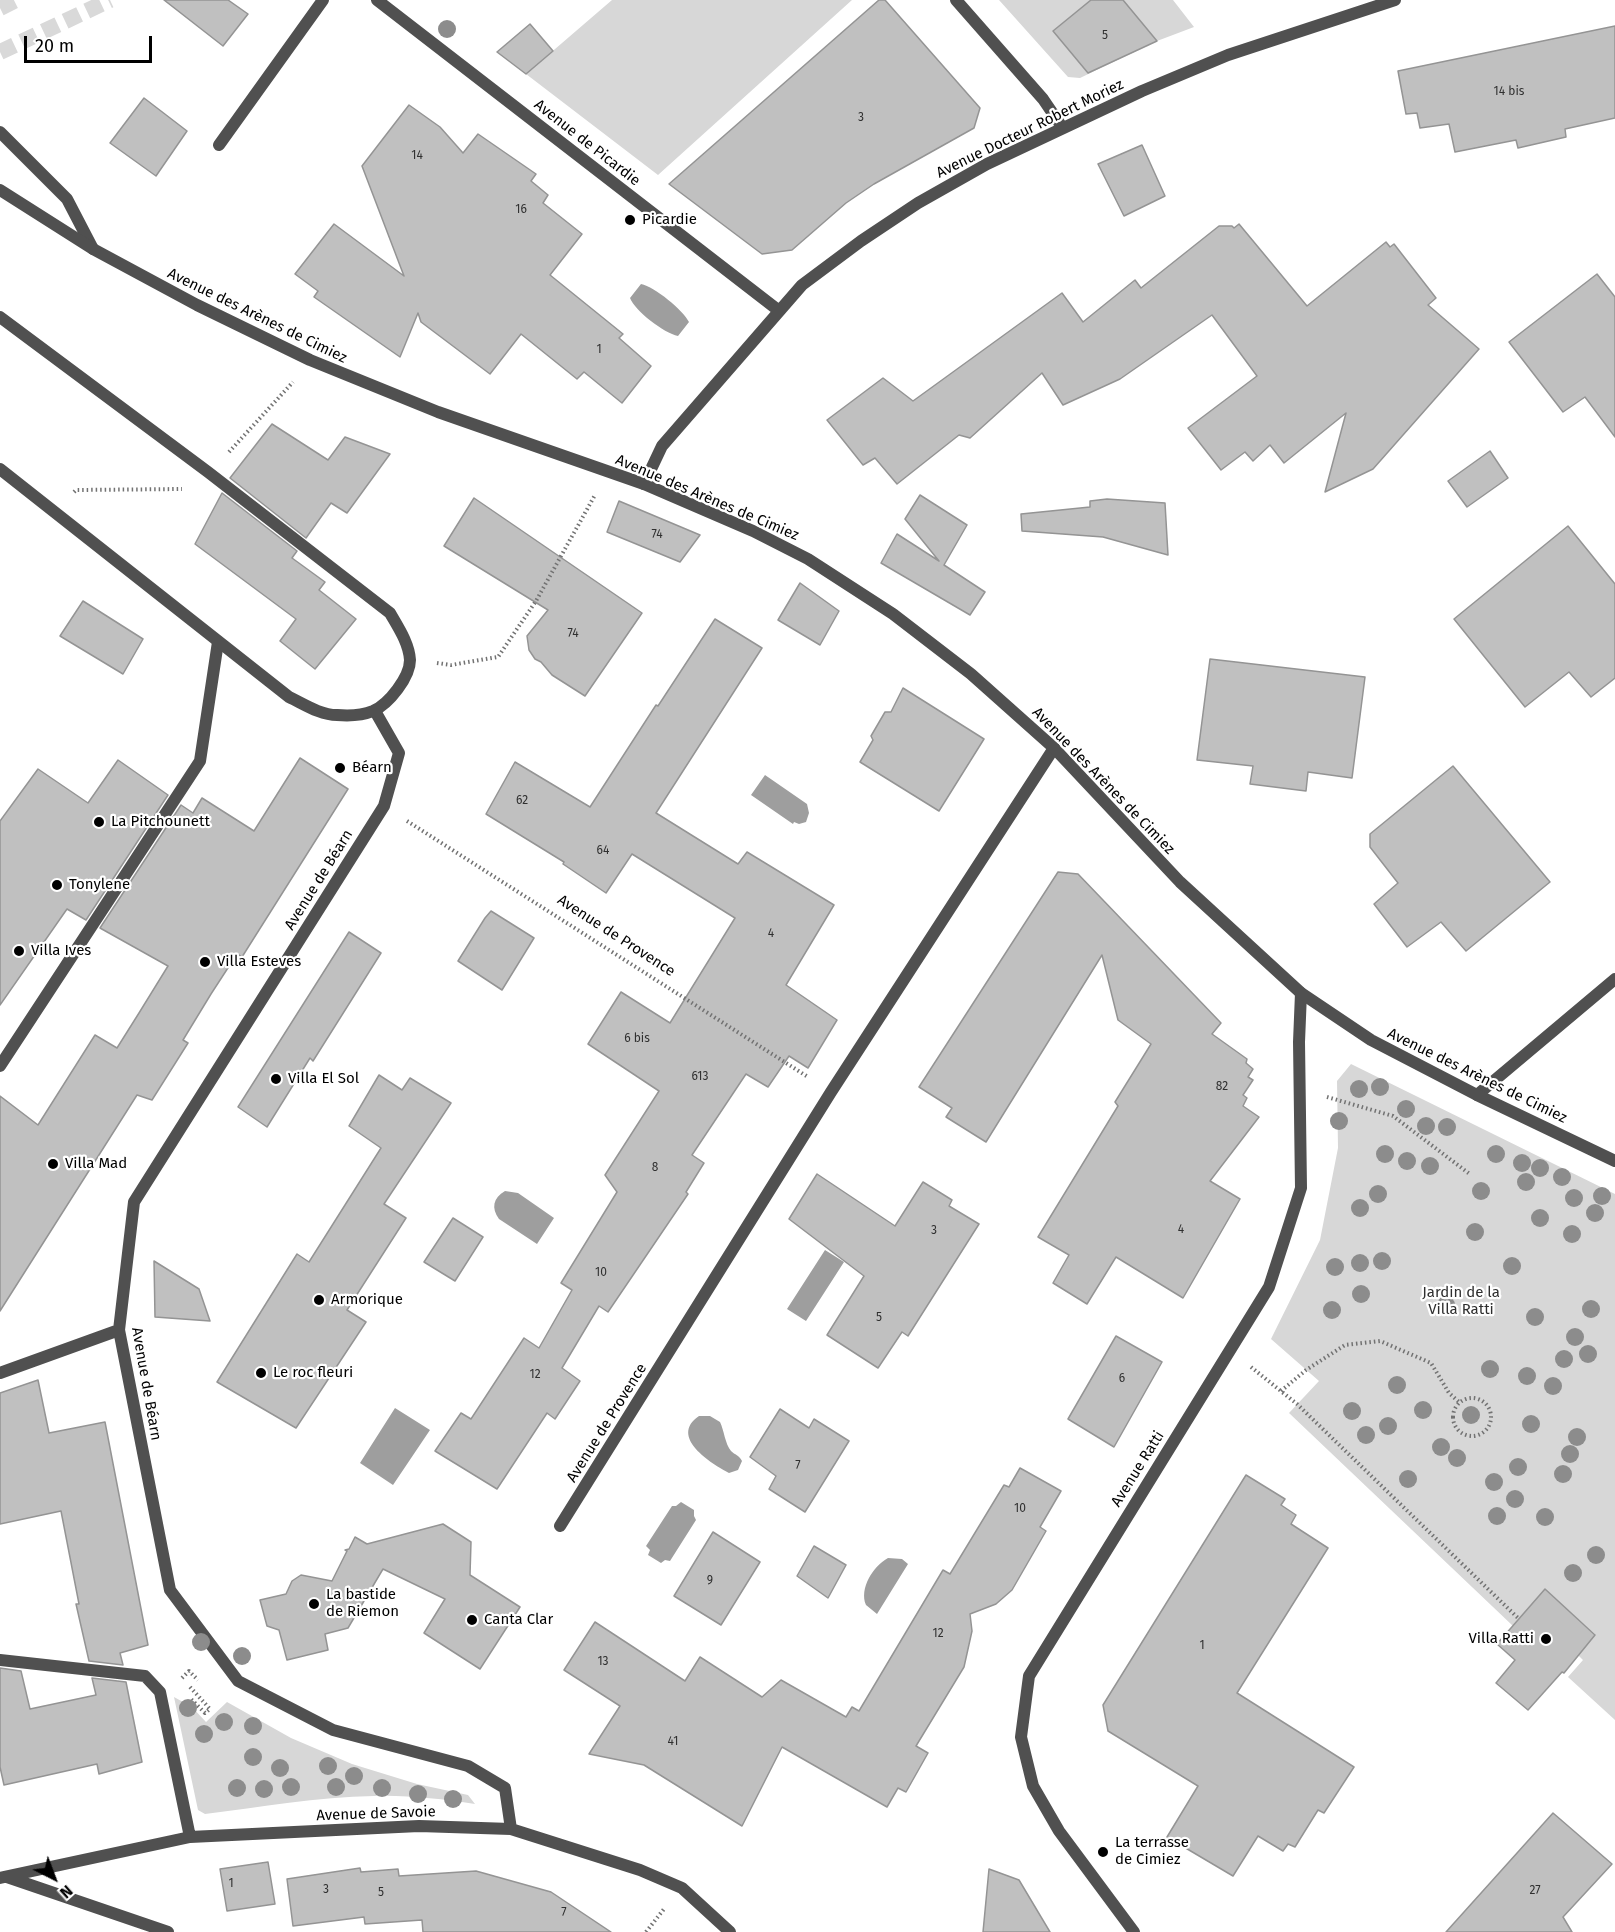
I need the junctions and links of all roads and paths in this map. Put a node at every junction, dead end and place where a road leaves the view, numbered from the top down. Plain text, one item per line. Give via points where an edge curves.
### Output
1 (323, 0) edge
2 (377, 0) edge
3 (956, 0) edge
4 (1395, 0) edge
5 (1372, 3) edge
6 (1062, 127) junction
7 (0, 132) edge
8 (219, 145) dead end
9 (0, 190) edge
10 (93, 249) junction
11 (778, 310) junction
12 (0, 317) edge
13 (292, 383) dead end
14 (229, 453) dead end
15 (0, 469) edge
16 (608, 471) junction
17 (644, 484) junction
18 (190, 489) dead end
19 (76, 490) dead end
20 (218, 642) junction
21 (410, 659) junction
22 (375, 711) junction
23 (1054, 748) junction
24 (384, 806) junction
25 (1615, 979) edge
26 (1301, 993) junction
27 (0, 1066) edge
28 (1300, 1089) junction
29 (831, 1092) junction
30 (1477, 1095) junction
31 (1615, 1161) edge
32 (1471, 1175) dead end
33 (119, 1330) junction
34 (1229, 1350) junction
35 (0, 1373) edge
36 (1281, 1391) junction
37 (1460, 1403) junction
38 (560, 1526) dead end
39 (1518, 1619) dead end
40 (0, 1660) edge
41 (204, 1685) dead end
42 (160, 1692) junction
43 (512, 1829) junction
44 (190, 1837) junction
45 (3, 1877) edge
46 (168, 1932) edge
47 (730, 1932) edge
48 (1134, 1932) edge

1 - 8 street
2 - 11 street, Avenue de Picardie
3 - 6 street via 1043,99
4 - 5 street, Avenue Docteur Robert Moriez
5 - 6 street, Avenue Docteur Robert Moriez via 1228,55
6 - 11 street, Avenue Docteur Robert Moriez via 918,203 802,285
7 - 10 street via 68,199
9 - 10 street, Avenue des Arènes de Cimiez
10 - 16 street, Avenue des Arènes de Cimiez via 310,360 438,412
11 - 17 street, Avenue Docteur Robert Moriez via 662,446
12 - 21 street via 390,613 403,635
13 - 14 path
15 - 20 street
16 - 17 street, Avenue des Arènes de Cimiez
16 - 21 path via 536,601 498,657 451,665
17 - 23 street, Avenue des Arènes de Cimiez via 753,531 858,590 971,674
18 - 19 path
20 - 22 street via 289,697 318,711 334,716
20 - 27 street via 200,761
21 - 22 street via 406,677
22 - 24 street, Avenue de Béarn via 399,753
23 - 26 street, Avenue des Arènes de Cimiez via 1180,882
23 - 29 street, Avenue de Provence
24 - 29 path, Avenue de Provence
24 - 33 street, Avenue de Béarn via 134,1202
25 - 30 street
26 - 28 street, Avenue Ratti
26 - 30 street, Avenue des Arènes de Cimiez via 1371,1040
28 - 32 path via 1393,1116
28 - 34 street, Avenue Ratti via 1302,1188 1269,1287
29 - 38 street, Avenue de Provence
30 - 31 street, Avenue des Arènes de Cimiez
33 - 35 street
33 - 43 street, Avenue de Béarn via 170,1590 238,1681 333,1730 468,1766 506,1788
34 - 36 path
34 - 48 street, Avenue Ratti via 1029,1676 1021,1737 1033,1786 1059,1831
36 - 37 path via 1345,1345 1380,1341 1431,1364 1449,1394
36 - 39 path
37 - 37 path via 1454,1414 1460,1431 1471,1436 1488,1428 1490,1410 1483,1401 1471,1398
40 - 42 street via 145,1676
41 - 42 path via 189,1671 182,1678 210,1709 205,1713 176,1684
42 - 44 street
43 - 44 street, Avenue de Savoie via 419,1826
43 - 47 street, Avenue de Savoie via 640,1870 682,1888
44 - 45 street, Avenue de Savoie
45 - 46 street

